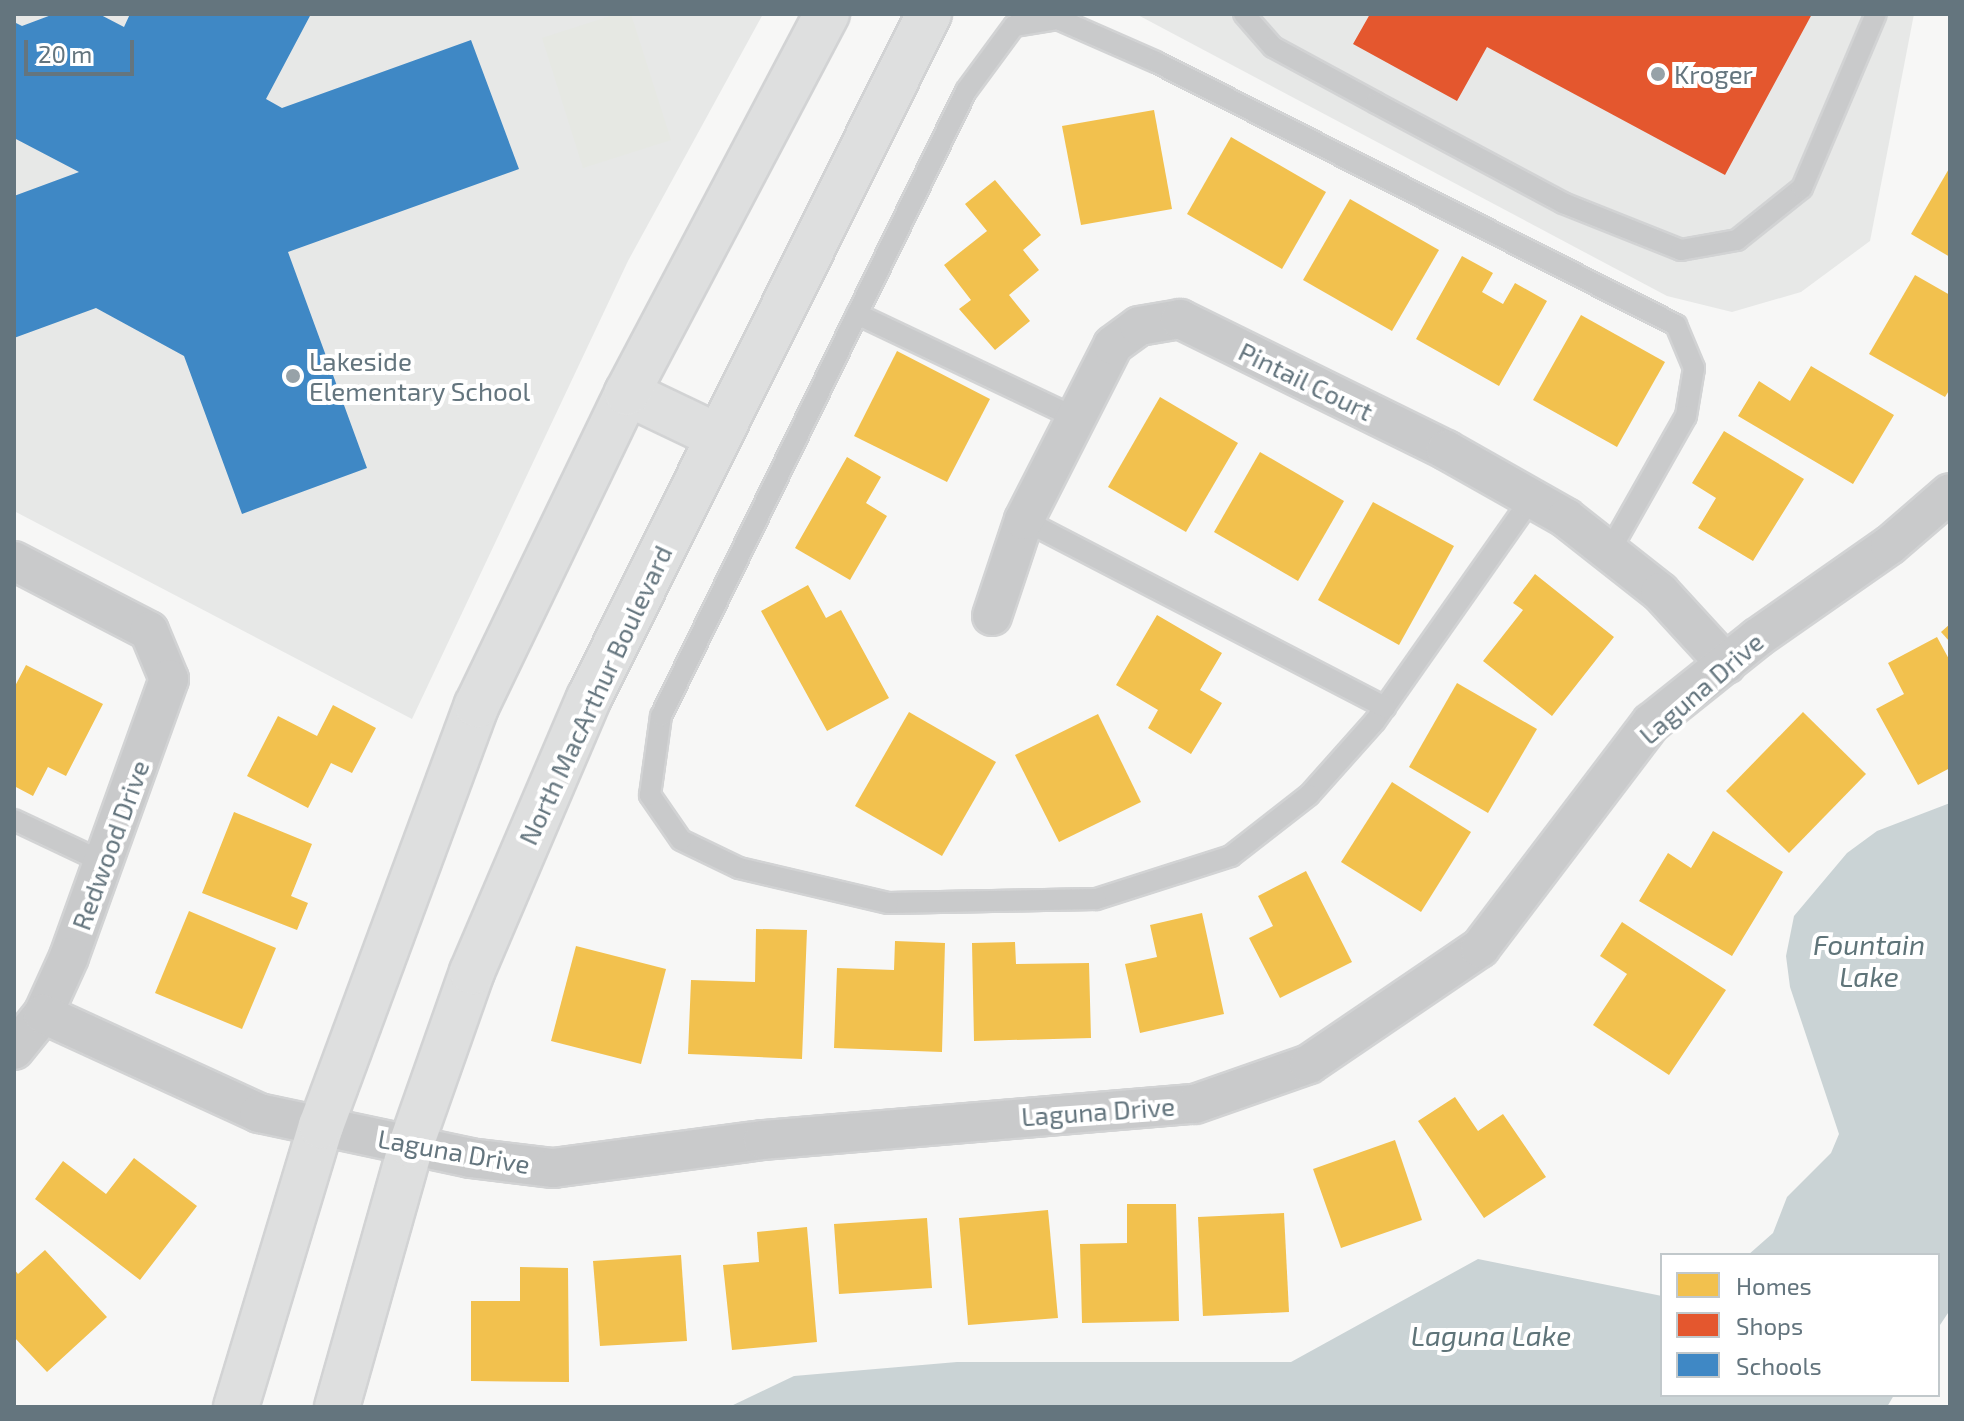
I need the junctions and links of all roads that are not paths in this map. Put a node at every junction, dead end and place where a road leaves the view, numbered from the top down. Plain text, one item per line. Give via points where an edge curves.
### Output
1 (827, 14) edge
2 (929, 14) edge
3 (1244, 14) edge
4 (1876, 14) edge
5 (857, 314) junction
6 (627, 393) junction
7 (1076, 418) junction
8 (717, 436) junction
9 (1950, 493) edge
10 (1531, 499) junction
11 (1024, 520) junction
12 (1609, 552) junction
13 (14, 561) edge
14 (992, 616) dead end
15 (1726, 664) junction
16 (1385, 707) junction
17 (14, 820) edge
18 (103, 862) junction
19 (43, 1014) junction
20 (14, 1050) edge
21 (321, 1126) junction
22 (411, 1145) junction
23 (236, 1407) edge
24 (337, 1407) edge

1 - 6 main road
2 - 8 main road, North MacArthur Boulevard
3 - 4 lane via 1273,47 1337,82 1563,203 1681,250 1737,240 1802,188
5 - 7 lane
5 - 12 lane via 966,91 1014,26 1058,19 1156,62 1676,325 1694,368 1686,416
5 - 16 lane via 661,716 650,795 681,840 739,868 888,903 1096,899 1231,856 1309,795
6 - 8 main road
6 - 21 main road via 477,705
7 - 10 street, Pintail Court via 1113,345 1139,326 1180,319 1446,450
7 - 11 street, Pintail Court
8 - 22 main road, North MacArthur Boulevard via 589,698 472,972
9 - 15 street, Laguna Drive via 1890,545
10 - 12 street, Pintail Court
10 - 16 lane
11 - 14 street, Pintail Court
11 - 16 lane
12 - 15 street, Pintail Court via 1660,592
13 - 18 street, Redwood Drive via 149,631 169,679
15 - 22 street, Laguna Drive via 1651,723 1480,948 1309,1064 1195,1104 763,1140 553,1168
17 - 18 lane
18 - 19 street, Redwood Drive
19 - 20 street, Redwood Drive
19 - 21 street, Laguna Drive via 259,1113
21 - 22 street, Laguna Drive
21 - 23 main road
22 - 24 main road, North MacArthur Boulevard

